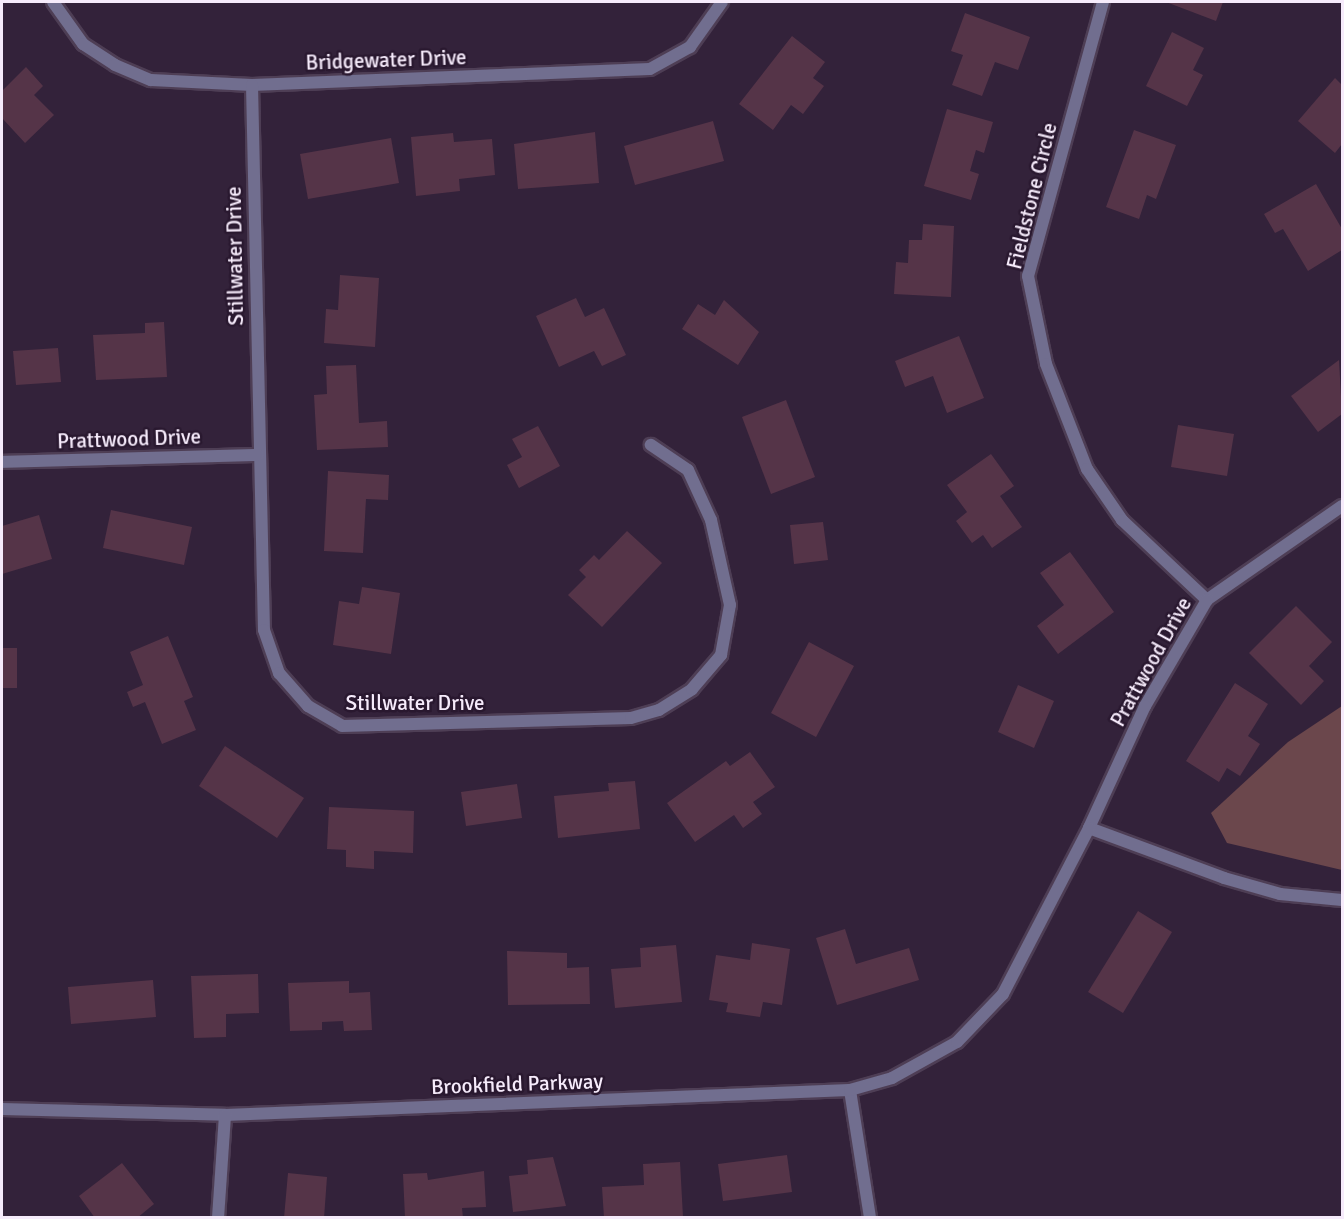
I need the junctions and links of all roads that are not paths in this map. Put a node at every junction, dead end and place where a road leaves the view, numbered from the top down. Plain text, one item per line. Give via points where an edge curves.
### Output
1 (53, 2) edge
2 (723, 2) edge
3 (1104, 2) edge
4 (252, 85) junction
5 (651, 445) dead end
6 (258, 454) junction
7 (2, 462) edge
8 (1342, 506) edge
9 (1207, 600) junction
10 (1089, 828) junction
11 (1342, 900) edge
12 (1004, 994) joint
13 (850, 1090) junction
14 (2, 1109) edge
15 (225, 1115) junction
16 (218, 1218) edge
17 (870, 1218) edge

1 - 4 street, Bridgewater Drive via 83,44 114,65 151,80
2 - 4 street, Bridgewater Drive via 690,47 650,69
3 - 9 street, Fieldstone Circle via 1028,276 1046,364 1087,469 1122,520
4 - 6 street, Stillwater Drive
5 - 6 street, Stillwater Drive via 688,470 711,520 729,605 721,655 692,689 658,710 631,718 342,726 308,706 279,673 264,630
6 - 7 street, Prattwood Drive
8 - 9 street, Prattwood Drive
9 - 10 street, Prattwood Drive via 1145,706
10 - 11 street via 1224,878 1280,894
10 - 12 street, Prattwood Drive
12 - 13 street, Brookfield Parkway via 957,1042 892,1078
13 - 15 street, Brookfield Parkway
13 - 17 street
14 - 15 street, Brookfield Parkway
15 - 16 street

